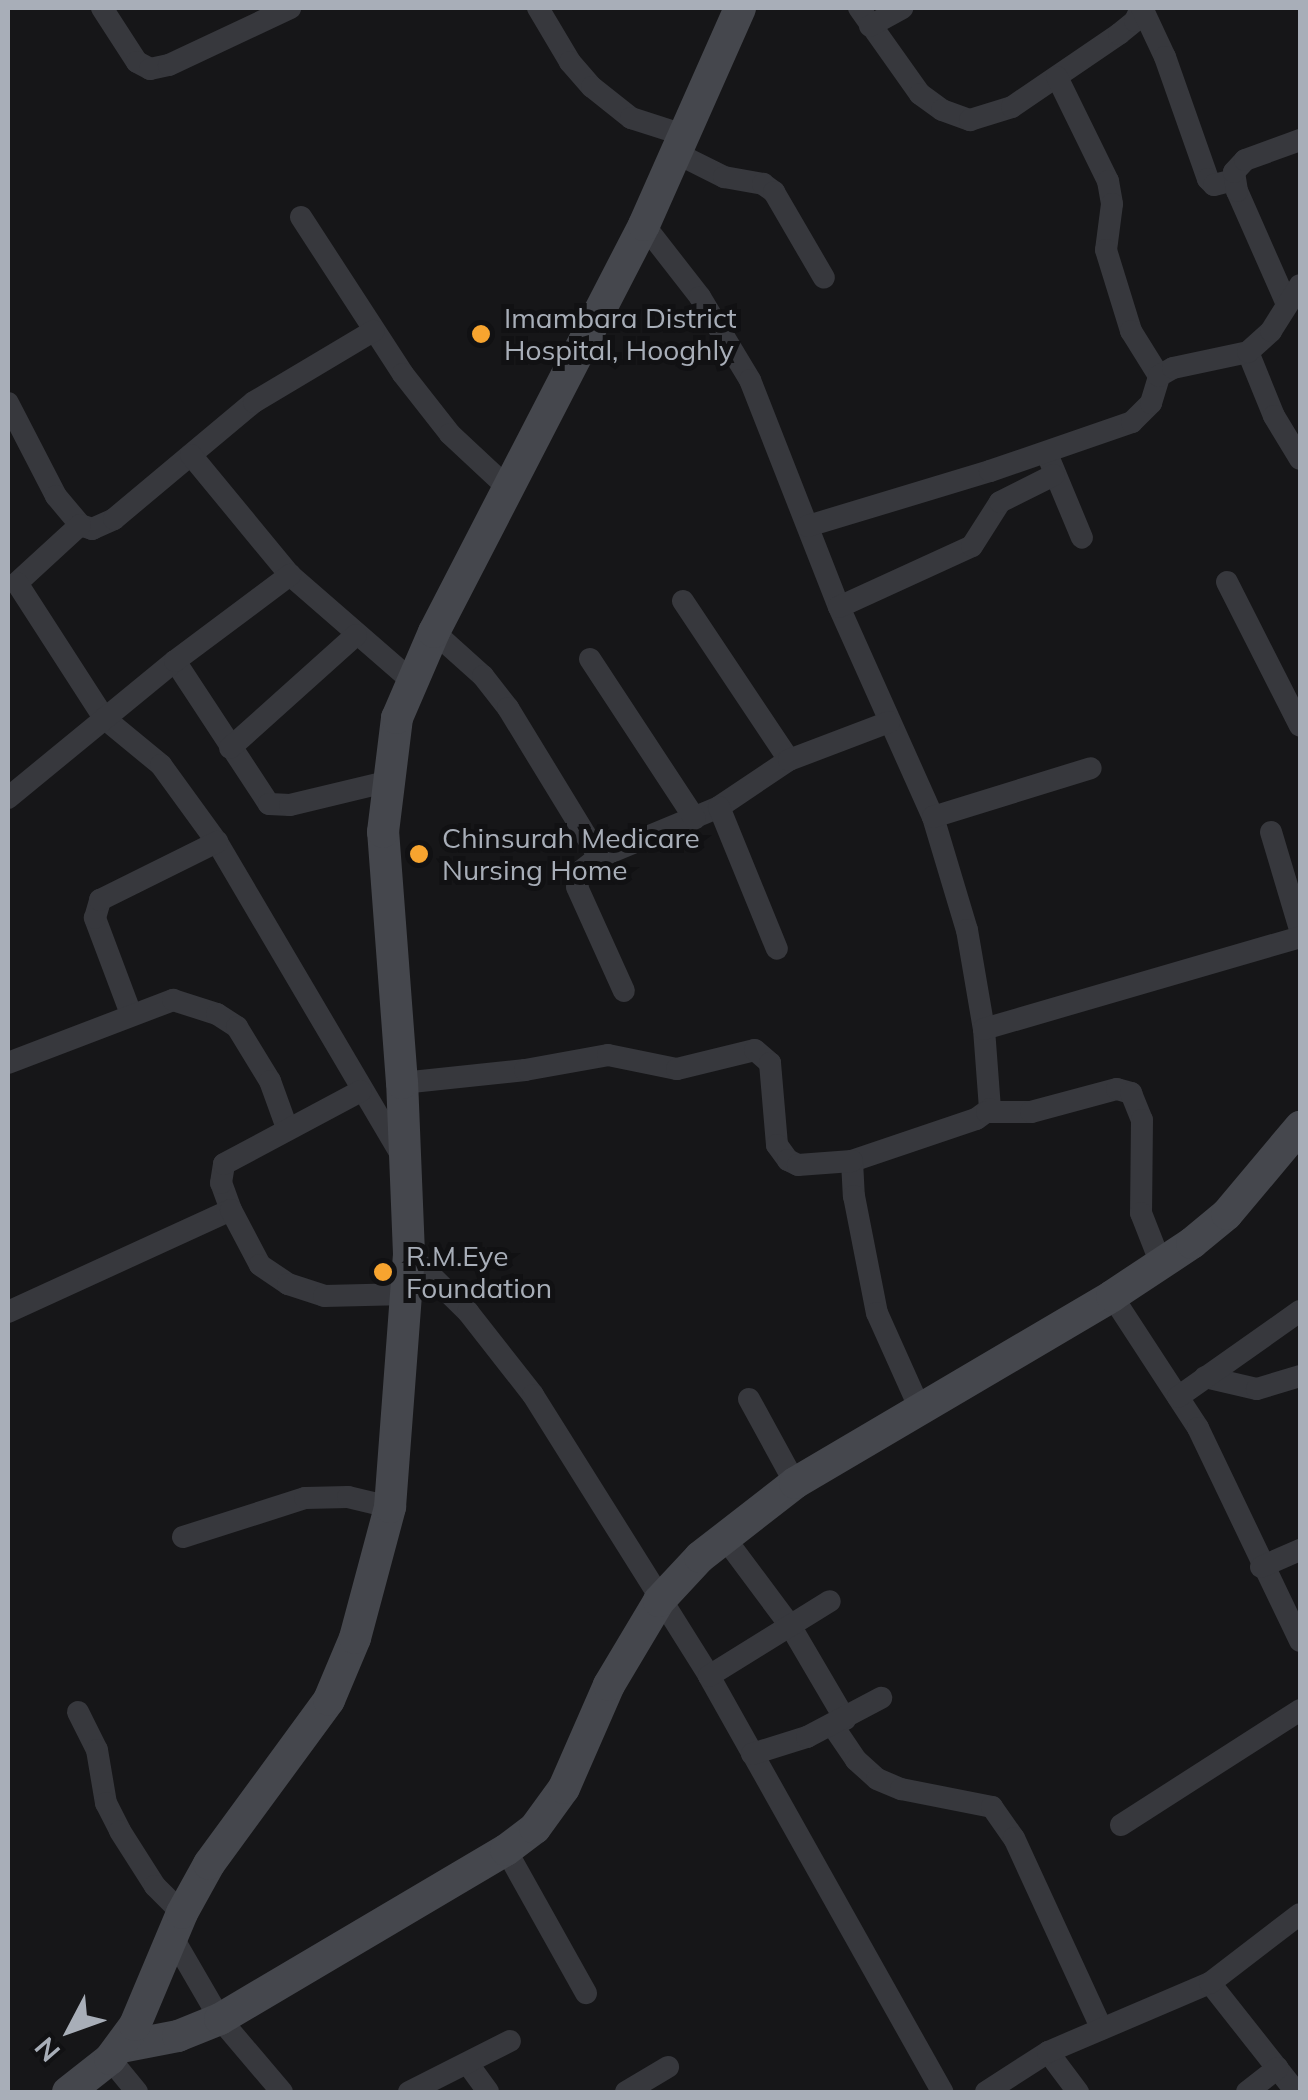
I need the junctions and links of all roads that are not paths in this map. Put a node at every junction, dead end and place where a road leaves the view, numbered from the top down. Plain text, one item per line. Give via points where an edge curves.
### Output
1 (102, 8) edge
2 (290, 8) edge
3 (538, 8) edge
4 (740, 8) edge
5 (902, 8) edge
6 (1141, 8) edge
7 (865, 17) edge
8 (1057, 76) junction
9 (1300, 140) edge
10 (680, 144) junction
11 (1234, 180) junction
12 (301, 217) dead end
13 (644, 225) junction
14 (824, 278) dead end
15 (1294, 293) edge
16 (373, 331) junction
17 (1248, 352) junction
18 (1159, 376) junction
19 (8, 403) edge
20 (1047, 452) junction
21 (191, 454) junction
22 (1300, 458) edge
23 (1054, 476) junction
24 (509, 489) junction
25 (80, 525) junction
26 (808, 526) junction
27 (1082, 538) dead end
28 (12, 574) edge
29 (290, 575) junction
30 (1227, 582) dead end
31 (683, 601) dead end
32 (839, 607) junction
33 (434, 632) junction
34 (356, 635) junction
35 (590, 658) dead end
36 (174, 661) junction
37 (411, 680) junction
38 (104, 718) junction
39 (890, 722) junction
40 (1300, 726) edge
41 (230, 748) junction
42 (789, 760) junction
43 (1091, 768) dead end
44 (386, 782) junction
45 (8, 798) edge
46 (720, 807) junction
47 (933, 817) junction
48 (694, 818) junction
49 (1271, 832) dead end
50 (217, 842) junction
51 (599, 857) junction
52 (1300, 929) edge
53 (1300, 937) edge
54 (777, 949) dead end
55 (624, 991) dead end
56 (131, 1014) junction
57 (984, 1029) junction
58 (8, 1063) edge
59 (402, 1083) junction
60 (360, 1091) junction
61 (988, 1112) junction
62 (1300, 1127) edge
63 (287, 1128) junction
64 (852, 1161) junction
65 (407, 1165) junction
66 (231, 1210) junction
67 (409, 1254) junction
68 (1161, 1264) junction
69 (407, 1294) junction
70 (1112, 1296) junction
71 (1300, 1311) edge
72 (8, 1312) edge
73 (1300, 1376) edge
74 (1205, 1377) junction
75 (1178, 1397) junction
76 (749, 1399) dead end
77 (920, 1409) junction
78 (795, 1483) junction
79 (390, 1507) junction
80 (724, 1536) junction
81 (184, 1537) dead end
82 (1300, 1550) edge
83 (1262, 1567) junction
84 (659, 1600) junction
85 (830, 1600) dead end
86 (790, 1627) junction
87 (1300, 1642) edge
88 (708, 1676) junction
89 (882, 1698) dead end
90 (1300, 1710) edge
91 (78, 1712) dead end
92 (839, 1722) junction
93 (752, 1754) junction
94 (1122, 1825) dead end
95 (506, 1850) junction
96 (1300, 1914) edge
97 (178, 1926) junction
98 (1210, 1983) junction
99 (586, 1993) dead end
100 (220, 2020) junction
101 (1102, 2029) junction
102 (510, 2041) dead end
103 (1048, 2052) junction
104 (115, 2053) junction
105 (468, 2064) junction
106 (668, 2067) dead end
107 (1278, 2068) junction
108 (68, 2092) edge
109 (137, 2092) edge
110 (282, 2092) edge
111 (409, 2092) edge
112 (488, 2092) edge
113 (626, 2092) edge
114 (942, 2092) edge
115 (986, 2092) edge
116 (1078, 2092) edge
117 (1247, 2092) edge
118 (1296, 2092) edge

1 - 2 street via 137,62 150,69
3 - 10 street via 592,87
4 - 10 main road
5 - 7 street
6 - 8 street via 1119,34
6 - 11 street via 1208,179 1217,186
7 - 8 street via 920,94 970,120 1012,107
8 - 18 street via 1108,181 1106,250 1131,331
9 - 11 street via 1238,164
10 - 13 main road
10 - 14 street via 724,177 774,192
11 - 15 street
12 - 16 street
13 - 24 main road
13 - 26 street via 728,340 777,440
15 - 17 street
16 - 21 street via 254,402
16 - 24 street via 450,434
17 - 18 street via 1184,364
17 - 22 street
18 - 20 street via 1151,404 1132,422
19 - 25 street via 56,496
20 - 23 street
20 - 26 street
21 - 25 street via 101,527
21 - 29 street
23 - 27 street
23 - 32 street via 1000,502 972,546
24 - 33 main road
25 - 28 street
26 - 32 street
28 - 38 street
29 - 34 street
29 - 36 street
30 - 40 street
31 - 42 street
32 - 39 street
33 - 37 main road
33 - 51 street via 508,708
34 - 37 street
34 - 41 street
35 - 48 street
36 - 38 street
36 - 41 street
37 - 44 main road
38 - 45 street
38 - 50 street via 161,765
39 - 42 street
39 - 47 street
41 - 44 street via 262,799 278,807
42 - 46 street
43 - 47 street
44 - 59 main road via 382,832
46 - 48 street
46 - 54 street
47 - 57 street via 964,915
48 - 51 street
49 - 52 street
50 - 56 street via 100,900 95,918
50 - 60 street
51 - 55 street via 580,872 578,887
53 - 57 street
56 - 58 street
56 - 63 street via 173,1000 237,1026 270,1081
57 - 61 street
59 - 64 street via 587,1056 677,1068 755,1050 770,1062 777,1145 788,1160
59 - 65 main road
60 - 63 street
60 - 65 street
61 - 64 street
61 - 68 street via 1031,1112 1117,1089 1131,1094 1142,1120 1141,1213
62 - 68 main road via 1227,1214
63 - 66 street via 224,1164 221,1182
64 - 77 street via 876,1313
65 - 67 main road
66 - 69 street via 260,1264 288,1284 324,1296
66 - 72 street
67 - 69 main road
67 - 84 street via 468,1312 533,1395
68 - 70 main road
69 - 79 main road
70 - 75 street
70 - 77 main road
71 - 74 street
73 - 74 street via 1256,1389
74 - 75 street
75 - 83 street
76 - 78 street
77 - 78 main road
78 - 80 main road
79 - 81 street via 348,1497 305,1498
79 - 97 main road via 356,1638 329,1700 209,1864
80 - 84 main road
80 - 86 street
82 - 83 street
83 - 87 street
84 - 88 street
84 - 95 main road via 609,1685 552,1810
85 - 86 street
86 - 88 street
86 - 92 street
88 - 93 street
89 - 92 street
90 - 94 street
91 - 97 street via 97,1750 106,1803
92 - 93 street
92 - 101 street via 856,1760 877,1779 992,1807 1014,1838
93 - 114 street
95 - 99 street
95 - 100 main road
96 - 98 street
97 - 100 street
97 - 104 main road via 154,1988
98 - 101 street
98 - 107 street
100 - 104 main road
100 - 110 street
101 - 103 street
102 - 105 street
103 - 115 street
103 - 116 street
104 - 108 main road
104 - 109 street
105 - 111 street
105 - 112 street
106 - 113 street
107 - 117 street
107 - 118 street

